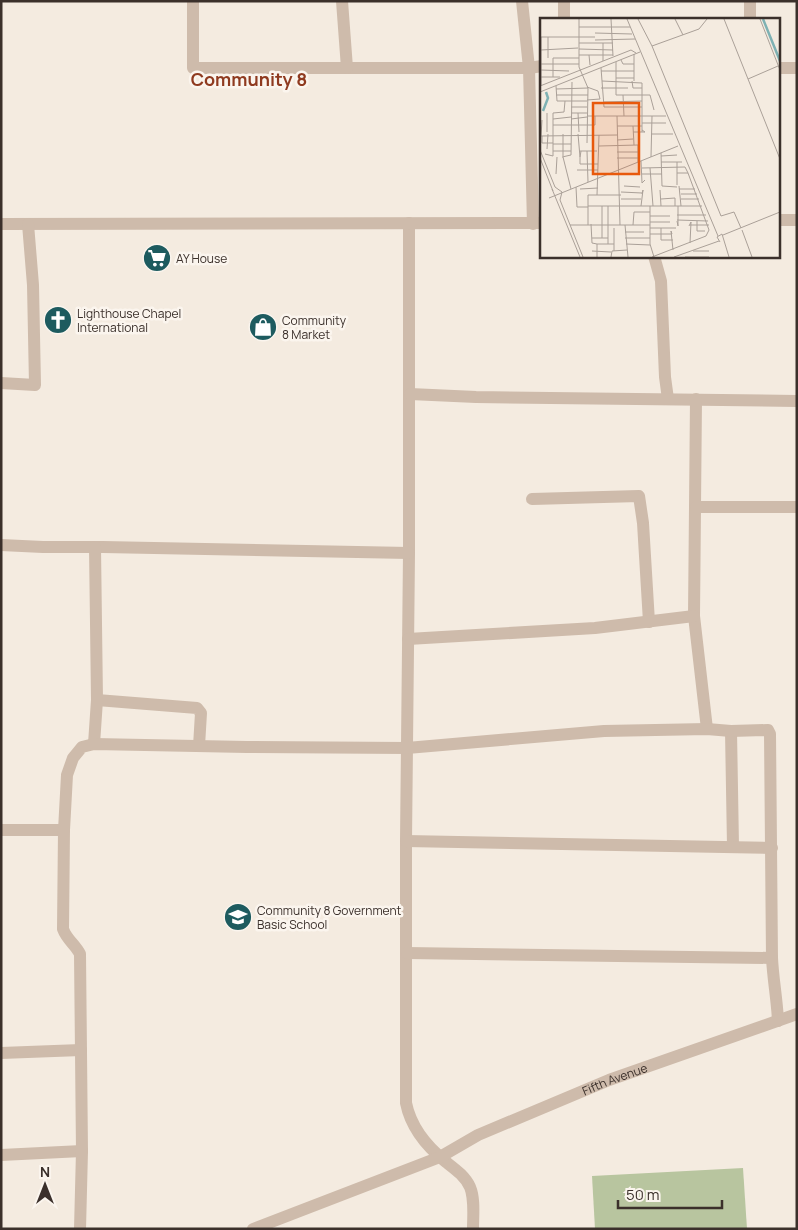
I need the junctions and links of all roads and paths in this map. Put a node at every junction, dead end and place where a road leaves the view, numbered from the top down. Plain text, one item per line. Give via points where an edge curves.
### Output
1 (194, 1) edge
2 (342, 1) edge
3 (522, 1) edge
4 (564, 1) edge
5 (750, 1) edge
6 (564, 18) edge
7 (750, 18) edge
8 (536, 67) edge
9 (347, 68) junction
10 (780, 68) edge
11 (797, 68) edge
12 (780, 220) edge
13 (797, 220) edge
14 (409, 223) junction
15 (1, 224) edge
16 (28, 224) junction
17 (537, 224) edge
18 (655, 258) edge
19 (1, 384) edge
20 (410, 394) junction
21 (668, 399) junction
22 (696, 399) junction
23 (797, 400) edge
24 (532, 499) dead end
25 (696, 507) junction
26 (797, 507) edge
27 (1, 545) edge
28 (95, 547) junction
29 (409, 553) junction
30 (694, 616) junction
31 (649, 622) junction
32 (408, 639) junction
33 (98, 700) junction
34 (707, 729) junction
35 (731, 730) junction
36 (94, 744) junction
37 (199, 746) junction
38 (407, 748) junction
39 (1, 830) edge
40 (64, 830) junction
41 (406, 841) junction
42 (733, 846) junction
43 (772, 848) junction
44 (407, 953) junction
45 (772, 958) junction
46 (797, 1014) edge
47 (778, 1020) junction
48 (81, 1050) junction
49 (1, 1053) edge
50 (82, 1151) junction
51 (1, 1156) edge
52 (440, 1157) junction
53 (80, 1229) edge
54 (253, 1229) edge
55 (473, 1229) edge

1 - 9 street via 193,68
2 - 9 street
3 - 8 street
4 - 6 street
5 - 7 street
8 - 9 street
8 - 17 street
10 - 11 street
12 - 13 street
14 - 16 street
14 - 17 street
14 - 20 street
15 - 16 street
16 - 19 street via 35,385
18 - 21 street via 661,281
20 - 21 street
20 - 29 street
21 - 22 street
22 - 23 street
22 - 25 street
24 - 31 street via 638,496 643,523
25 - 26 street
25 - 30 street
27 - 28 street
28 - 29 street
28 - 33 street
29 - 32 street
30 - 31 street
30 - 34 street
31 - 32 street
32 - 38 street
33 - 36 street
33 - 37 street via 197,708 201,713
34 - 35 street
34 - 38 street via 604,731
35 - 42 street
35 - 43 street via 764,729 770,734
36 - 37 street
36 - 40 street via 82,747 72,758 67,775
37 - 38 street
38 - 41 street
39 - 40 street
40 - 48 street via 63,929 66,939 80,954
41 - 42 street
41 - 44 street
42 - 43 street
43 - 45 street
44 - 45 street
44 - 52 street via 406,1103 417,1133
45 - 47 street
46 - 47 street, Fifth Avenue
47 - 52 street, Fifth Avenue via 609,1080 478,1135
48 - 49 street
48 - 50 street
50 - 51 street
50 - 53 street
52 - 54 street, Fifth Avenue
52 - 55 street via 470,1187

